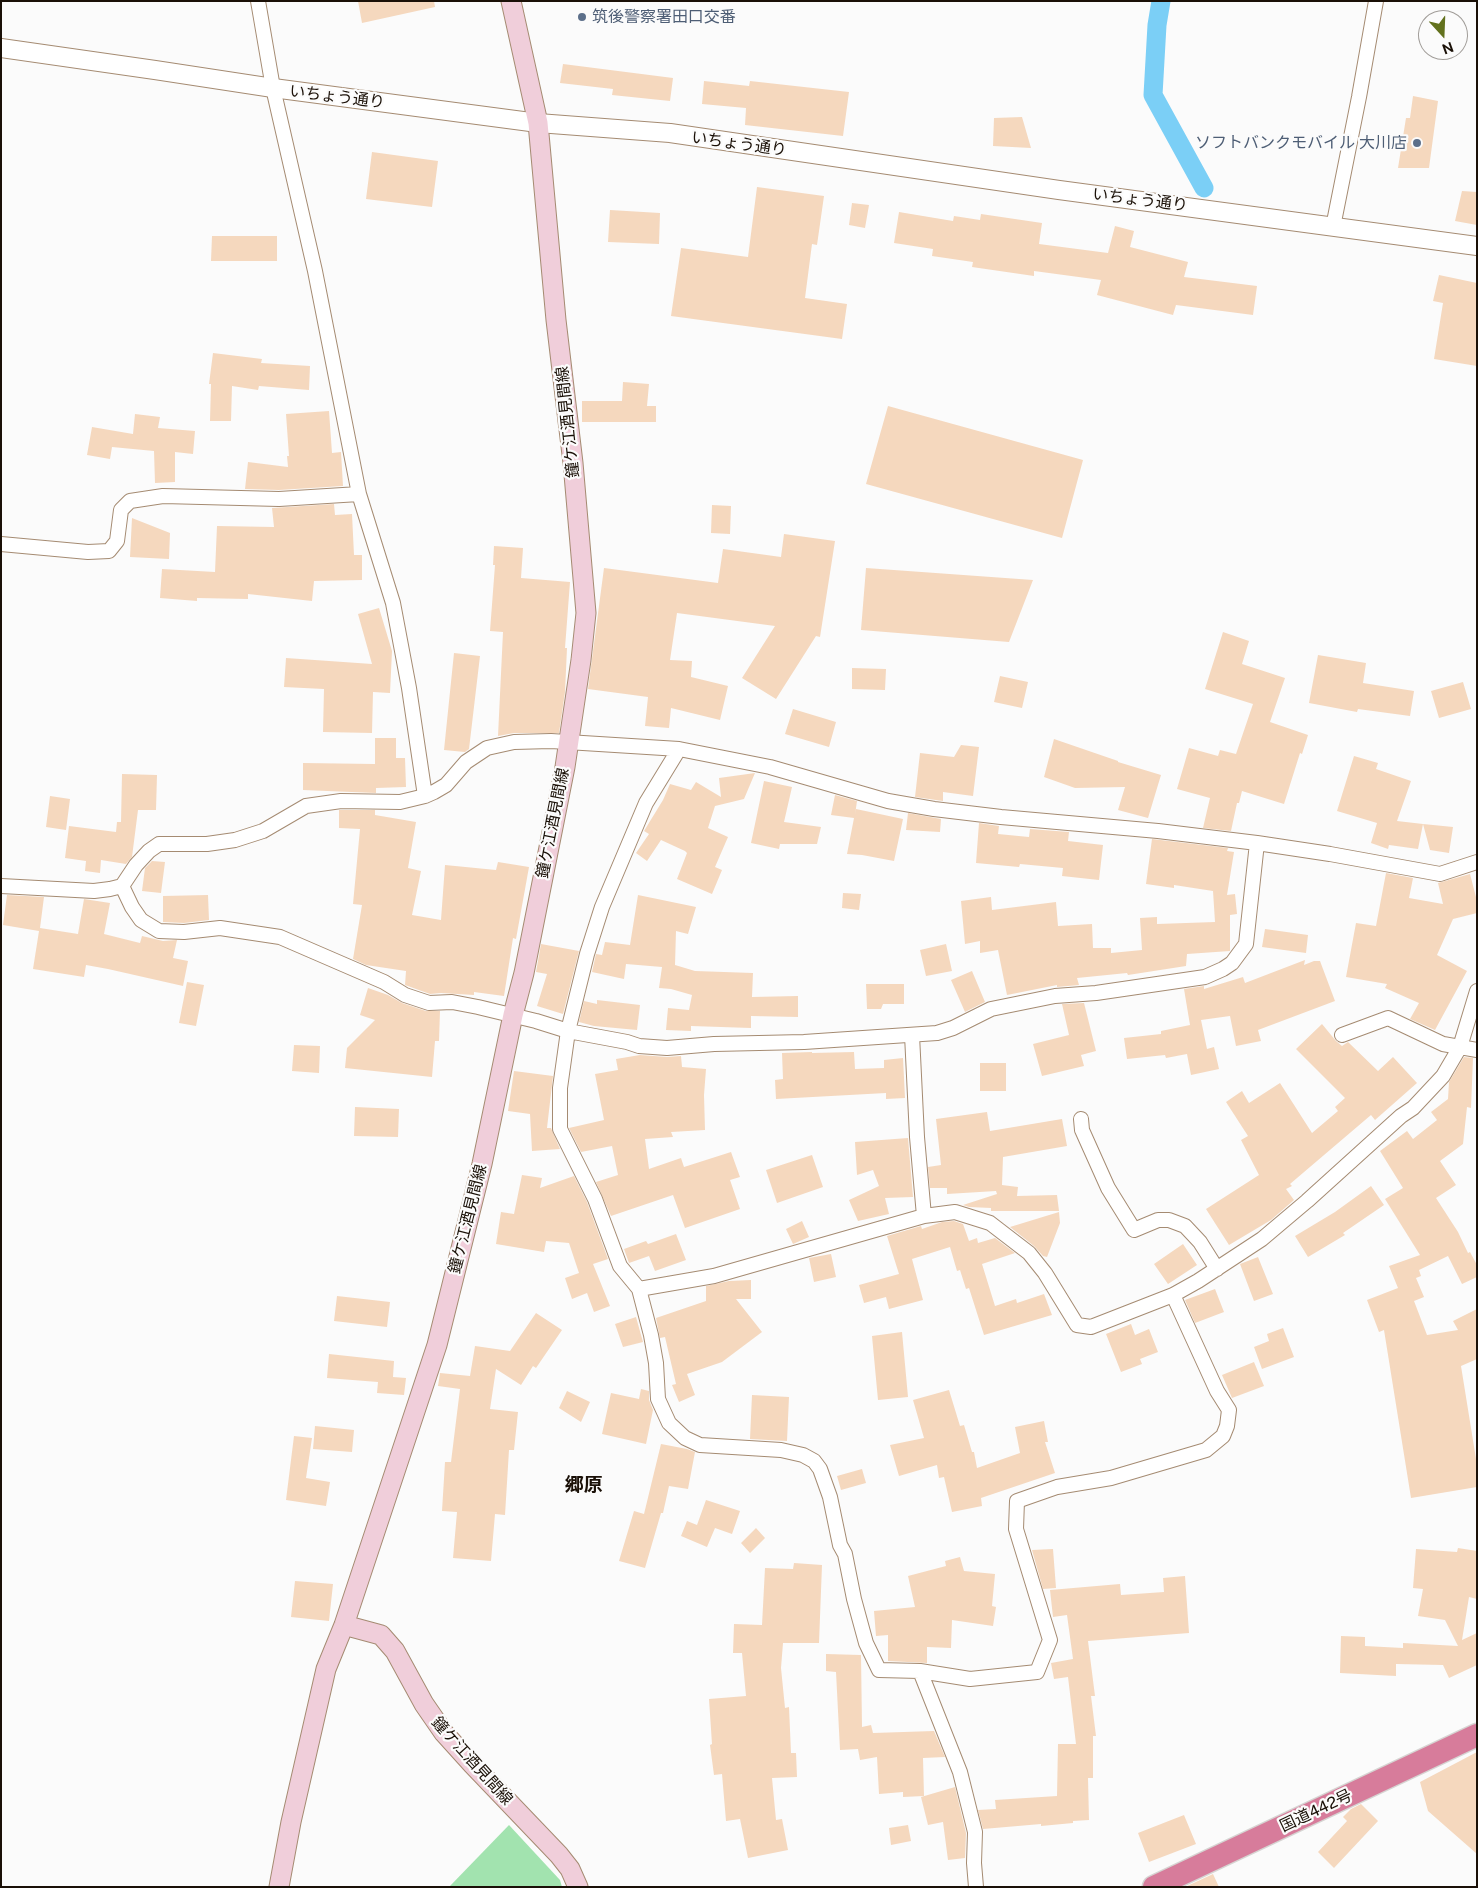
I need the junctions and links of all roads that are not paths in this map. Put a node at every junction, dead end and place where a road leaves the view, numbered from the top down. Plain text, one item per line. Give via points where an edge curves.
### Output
1 (258, 1) edge
2 (511, 1) edge
3 (1376, 1) edge
4 (1, 48) edge
5 (274, 88) junction
6 (538, 123) junction
7 (1334, 227) junction
8 (1477, 246) edge
9 (359, 494) junction
10 (1, 544) edge
11 (570, 741) junction
12 (679, 749) junction
13 (425, 796) junction
14 (1257, 843) junction
15 (1476, 866) edge
16 (1, 886) edge
17 (122, 886) junction
18 (1477, 991) edge
19 (513, 1015) junction
20 (568, 1032) junction
21 (912, 1035) junction
22 (1342, 1035) dead end
23 (1460, 1047) junction
24 (1477, 1050) edge
25 (1081, 1119) dead end
26 (924, 1216) junction
27 (1217, 1269) junction
28 (639, 1289) junction
29 (1173, 1295) junction
30 (344, 1625) junction
31 (920, 1671) junction
32 (1477, 1736) edge
33 (279, 1887) edge
34 (578, 1887) edge
35 (976, 1887) edge
36 (1154, 1887) edge

1 - 5 street
2 - 6 main road, 鐘ケ江酒見間線
3 - 7 street
4 - 5 street, いちょう通り
5 - 6 street, いちょう通り
5 - 9 street via 315,271
6 - 7 street, いちょう通り via 670,134
6 - 11 main road, 鐘ケ江酒見間線 via 586,613
7 - 8 street, いちょう通り
9 - 10 street via 279,499 163,496 130,501 121,510 117,541 109,551
9 - 13 street via 393,603
11 - 12 street
11 - 13 street via 514,742 487,748 466,762 446,784
11 - 19 main road, 鐘ケ江酒見間線
12 - 14 street via 770,767 888,801 934,809
12 - 20 street via 646,803 602,907
13 - 17 street via 400,802 342,801 306,806 262,832 235,840 207,844 159,844 136,865
14 - 15 street via 1440,874
14 - 21 street via 1246,944 1223,969 1205,977 1055,996 991,1009 953,1028
16 - 17 street via 94,891
17 - 19 street via 141,920 159,931 220,928 280,937 429,1003 452,1002
18 - 23 street
19 - 20 street
19 - 30 main road, 鐘ケ江酒見間線 via 482,1164 437,1345
20 - 21 street via 666,1048
20 - 28 street via 560,1088 560,1129 595,1199 620,1266
21 - 26 street
22 - 23 street via 1388,1018 1443,1044
23 - 24 street
23 - 27 street via 1442,1076 1412,1108 1262,1239
25 - 27 street via 1082,1130 1108,1188 1134,1230 1158,1220 1184,1226 1200,1242
26 - 28 street via 714,1276
26 - 29 street via 955,1212 990,1223 1005,1233 1045,1273 1077,1325 1091,1327
27 - 29 street
28 - 31 street via 656,1363 658,1398 669,1423 685,1438 700,1445 781,1450 814,1461 830,1497 854,1599 870,1652 879,1670
29 - 31 street via 1229,1410 1224,1436 1206,1450 1111,1478 1057,1487 1017,1500 1016,1529 1050,1640 1037,1672 970,1679
30 - 33 main road, 鐘ケ江酒見間線 via 326,1669
30 - 34 main road, 鐘ケ江酒見間線 via 381,1635 395,1651 444,1733 559,1855
31 - 35 street via 960,1772 975,1832
32 - 36 highway, 国道442号

